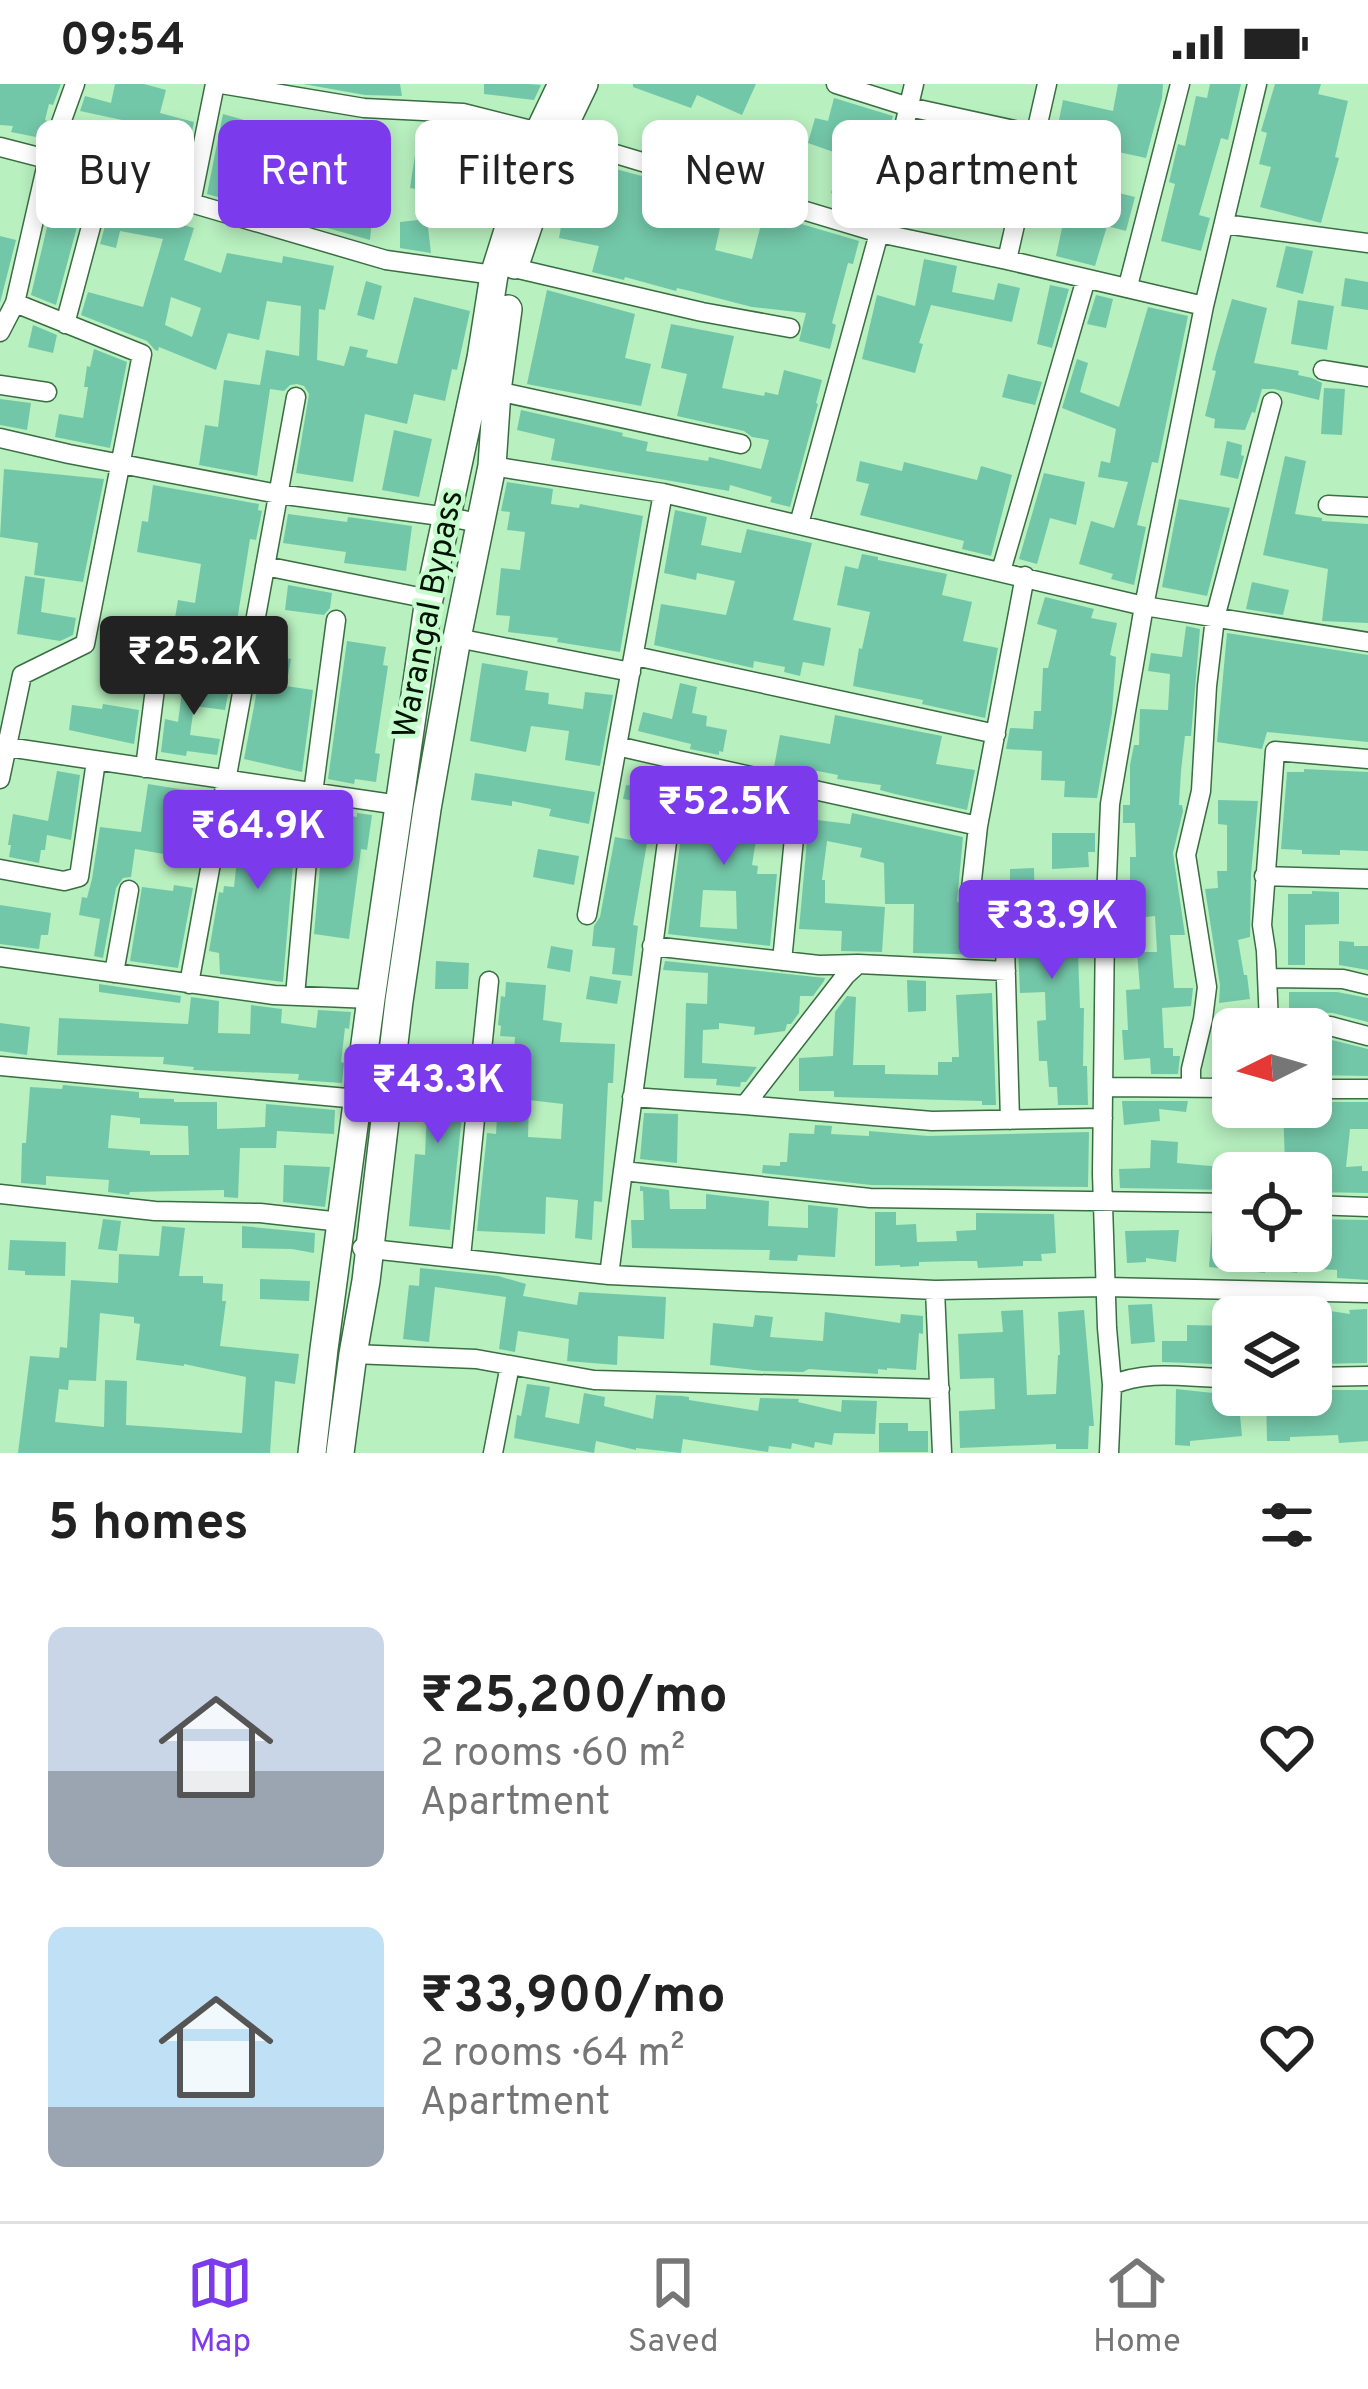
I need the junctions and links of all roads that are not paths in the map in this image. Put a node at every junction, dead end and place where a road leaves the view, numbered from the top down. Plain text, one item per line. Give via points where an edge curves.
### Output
1 (75, 84) edge
2 (365, 84) edge
3 (562, 84) edge
4 (584, 84) edge
5 (836, 84) edge
6 (914, 84) edge
7 (1048, 84) edge
8 (1180, 84) edge
9 (1257, 84) edge
10 (224, 85) edge
11 (364, 107) junction
12 (909, 107) junction
13 (62, 120) edge
14 (489, 120) edge
15 (552, 120) edge
16 (559, 120) edge
17 (968, 120) edge
18 (1040, 120) edge
19 (0, 147) edge
20 (618, 155) edge
21 (36, 157) edge
22 (194, 188) edge
23 (194, 203) edge
24 (36, 212) edge
25 (1224, 224) junction
26 (91, 228) edge
27 (518, 228) edge
28 (1015, 228) edge
29 (879, 233) junction
30 (1368, 243) edge
31 (1007, 260) junction
32 (504, 271) junction
33 (1085, 279) junction
34 (1128, 286) junction
35 (15, 303) junction
36 (1204, 306) junction
37 (65, 324) junction
38 (790, 328) dead end
39 (0, 332) edge
40 (1323, 370) dead end
41 (1368, 376) edge
42 (0, 386) edge
43 (497, 391) junction
44 (47, 392) dead end
45 (296, 397) dead end
46 (1272, 401) dead end
47 (0, 438) edge
48 (741, 444) dead end
49 (120, 463) junction
50 (491, 466) junction
51 (663, 493) junction
52 (278, 494) junction
53 (1328, 505) dead end
54 (1368, 508) edge
55 (448, 517) junction
56 (479, 524) junction
57 (799, 524) junction
58 (265, 566) junction
59 (1001, 571) junction
60 (1025, 576) junction
61 (429, 599) junction
62 (1144, 606) junction
63 (1215, 618) junction
64 (336, 620) dead end
65 (457, 638) junction
66 (161, 641) dead end
67 (1368, 642) edge
68 (633, 664) junction
69 (996, 734) junction
70 (2, 746) edge
71 (617, 746) junction
72 (1368, 759) edge
73 (678, 760) junction
74 (96, 761) junction
75 (145, 768) junction
76 (0, 779) edge
77 (225, 781) junction
78 (799, 787) junction
79 (313, 793) junction
80 (399, 805) junction
81 (978, 826) junction
82 (0, 869) edge
83 (1264, 876) junction
84 (1368, 879) edge
85 (129, 890) dead end
86 (587, 915) dead end
87 (652, 946) junction
88 (0, 957) edge
89 (782, 961) junction
90 (858, 964) junction
91 (1006, 971) junction
92 (114, 973) junction
93 (1267, 977) junction
94 (489, 981) dead end
95 (189, 983) junction
96 (1368, 985) edge
97 (295, 996) junction
98 (371, 999) junction
99 (1368, 1036) edge
100 (0, 1066) edge
101 (1104, 1087) junction
102 (1191, 1088) junction
103 (1212, 1088) edge
104 (1332, 1089) edge
105 (1368, 1089) edge
106 (632, 1097) junction
107 (358, 1099) junction
108 (745, 1106) junction
109 (1103, 1118) junction
110 (1010, 1120) junction
111 (622, 1172) junction
112 (0, 1194) edge
113 (1103, 1200) junction
114 (1212, 1203) edge
115 (1332, 1206) edge
116 (1368, 1207) edge
117 (340, 1234) junction
118 (370, 1249) junction
119 (461, 1256) junction
120 (609, 1275) junction
121 (1106, 1287) junction
122 (935, 1290) junction
123 (1368, 1293) edge
124 (353, 1354) junction
125 (511, 1364) junction
126 (1368, 1376) edge
127 (1212, 1377) edge
128 (1332, 1377) edge
129 (1112, 1384) junction
130 (940, 1389) junction
131 (312, 1453) edge
132 (340, 1453) edge
133 (494, 1453) edge
134 (942, 1453) edge
135 (1109, 1453) edge

1 - 13 street
2 - 11 street
3 - 15 main road
4 - 16 main road, Warangal Bypass
5 - 12 street
6 - 12 street
7 - 18 street
8 - 34 street
9 - 25 street
10 - 11 street
10 - 22 street
11 - 14 street
12 - 17 street
12 - 29 street
19 - 21 street
20 - 29 street
23 - 32 street via 386,260
24 - 35 street
25 - 30 street
25 - 36 street
26 - 37 street
27 - 32 main road, Warangal Bypass
28 - 31 street
29 - 31 street
29 - 57 street
31 - 33 street
32 - 38 street
32 - 43 main road, Warangal Bypass
32 - 55 main road
33 - 34 street
33 - 59 street
34 - 36 street
35 - 37 street
35 - 39 street
36 - 62 street
37 - 49 street via 142,354
40 - 41 street
42 - 44 street
43 - 48 street
43 - 50 main road, Warangal Bypass
45 - 52 street
46 - 63 street
47 - 49 street
49 - 52 street
49 - 70 street via 85,644 22,675
50 - 51 street
50 - 56 main road, Warangal Bypass
51 - 57 street
51 - 68 street
52 - 55 street
52 - 58 street
53 - 54 street
55 - 56 street
55 - 61 main road
56 - 65 main road, Warangal Bypass
57 - 59 street
58 - 61 street
58 - 77 street
59 - 60 street
60 - 62 street
60 - 69 street
61 - 80 main road
62 - 63 street
62 - 101 street via 1111,804
63 - 67 street
63 - 102 street via 1201,791 1186,854 1207,987
64 - 79 street
65 - 68 street
65 - 118 main road, Warangal Bypass via 398,1000
66 - 75 street
68 - 69 street
68 - 71 street
69 - 81 street
70 - 74 street
70 - 76 street
71 - 73 street
71 - 86 street
72 - 83 street via 1275,751
73 - 78 street
73 - 87 street
74 - 75 street
74 - 82 street via 79,877
75 - 77 street
77 - 79 street
77 - 95 street
78 - 81 street
78 - 89 street
79 - 80 street
79 - 97 street
80 - 98 main road
81 - 91 street via 970,898 1004,910
83 - 84 street
83 - 93 street
85 - 92 street
87 - 89 street
87 - 106 street
88 - 92 street
89 - 90 street
90 - 91 street
90 - 108 street
91 - 110 street
92 - 95 street
93 - 96 street
93 - 99 street via 1269,1024
94 - 119 street
95 - 97 street
97 - 98 street
98 - 107 main road
100 - 107 street
101 - 102 street
101 - 109 street
102 - 103 street
104 - 105 street
106 - 108 street
106 - 111 street
107 - 117 main road
108 - 110 street
109 - 110 street
109 - 113 street
111 - 113 street via 871,1198
111 - 120 street
112 - 117 street via 260,1214
113 - 114 street
113 - 121 street
115 - 116 street
117 - 118 street
117 - 131 main road
118 - 119 street
118 - 124 main road, Warangal Bypass
119 - 120 street
120 - 122 street
121 - 122 street
121 - 123 street
121 - 129 street
122 - 130 street
124 - 125 street
124 - 132 main road, Warangal Bypass
125 - 130 street via 594,1380
125 - 133 street
126 - 128 street
127 - 129 street via 1152,1374
129 - 135 street
130 - 134 street

